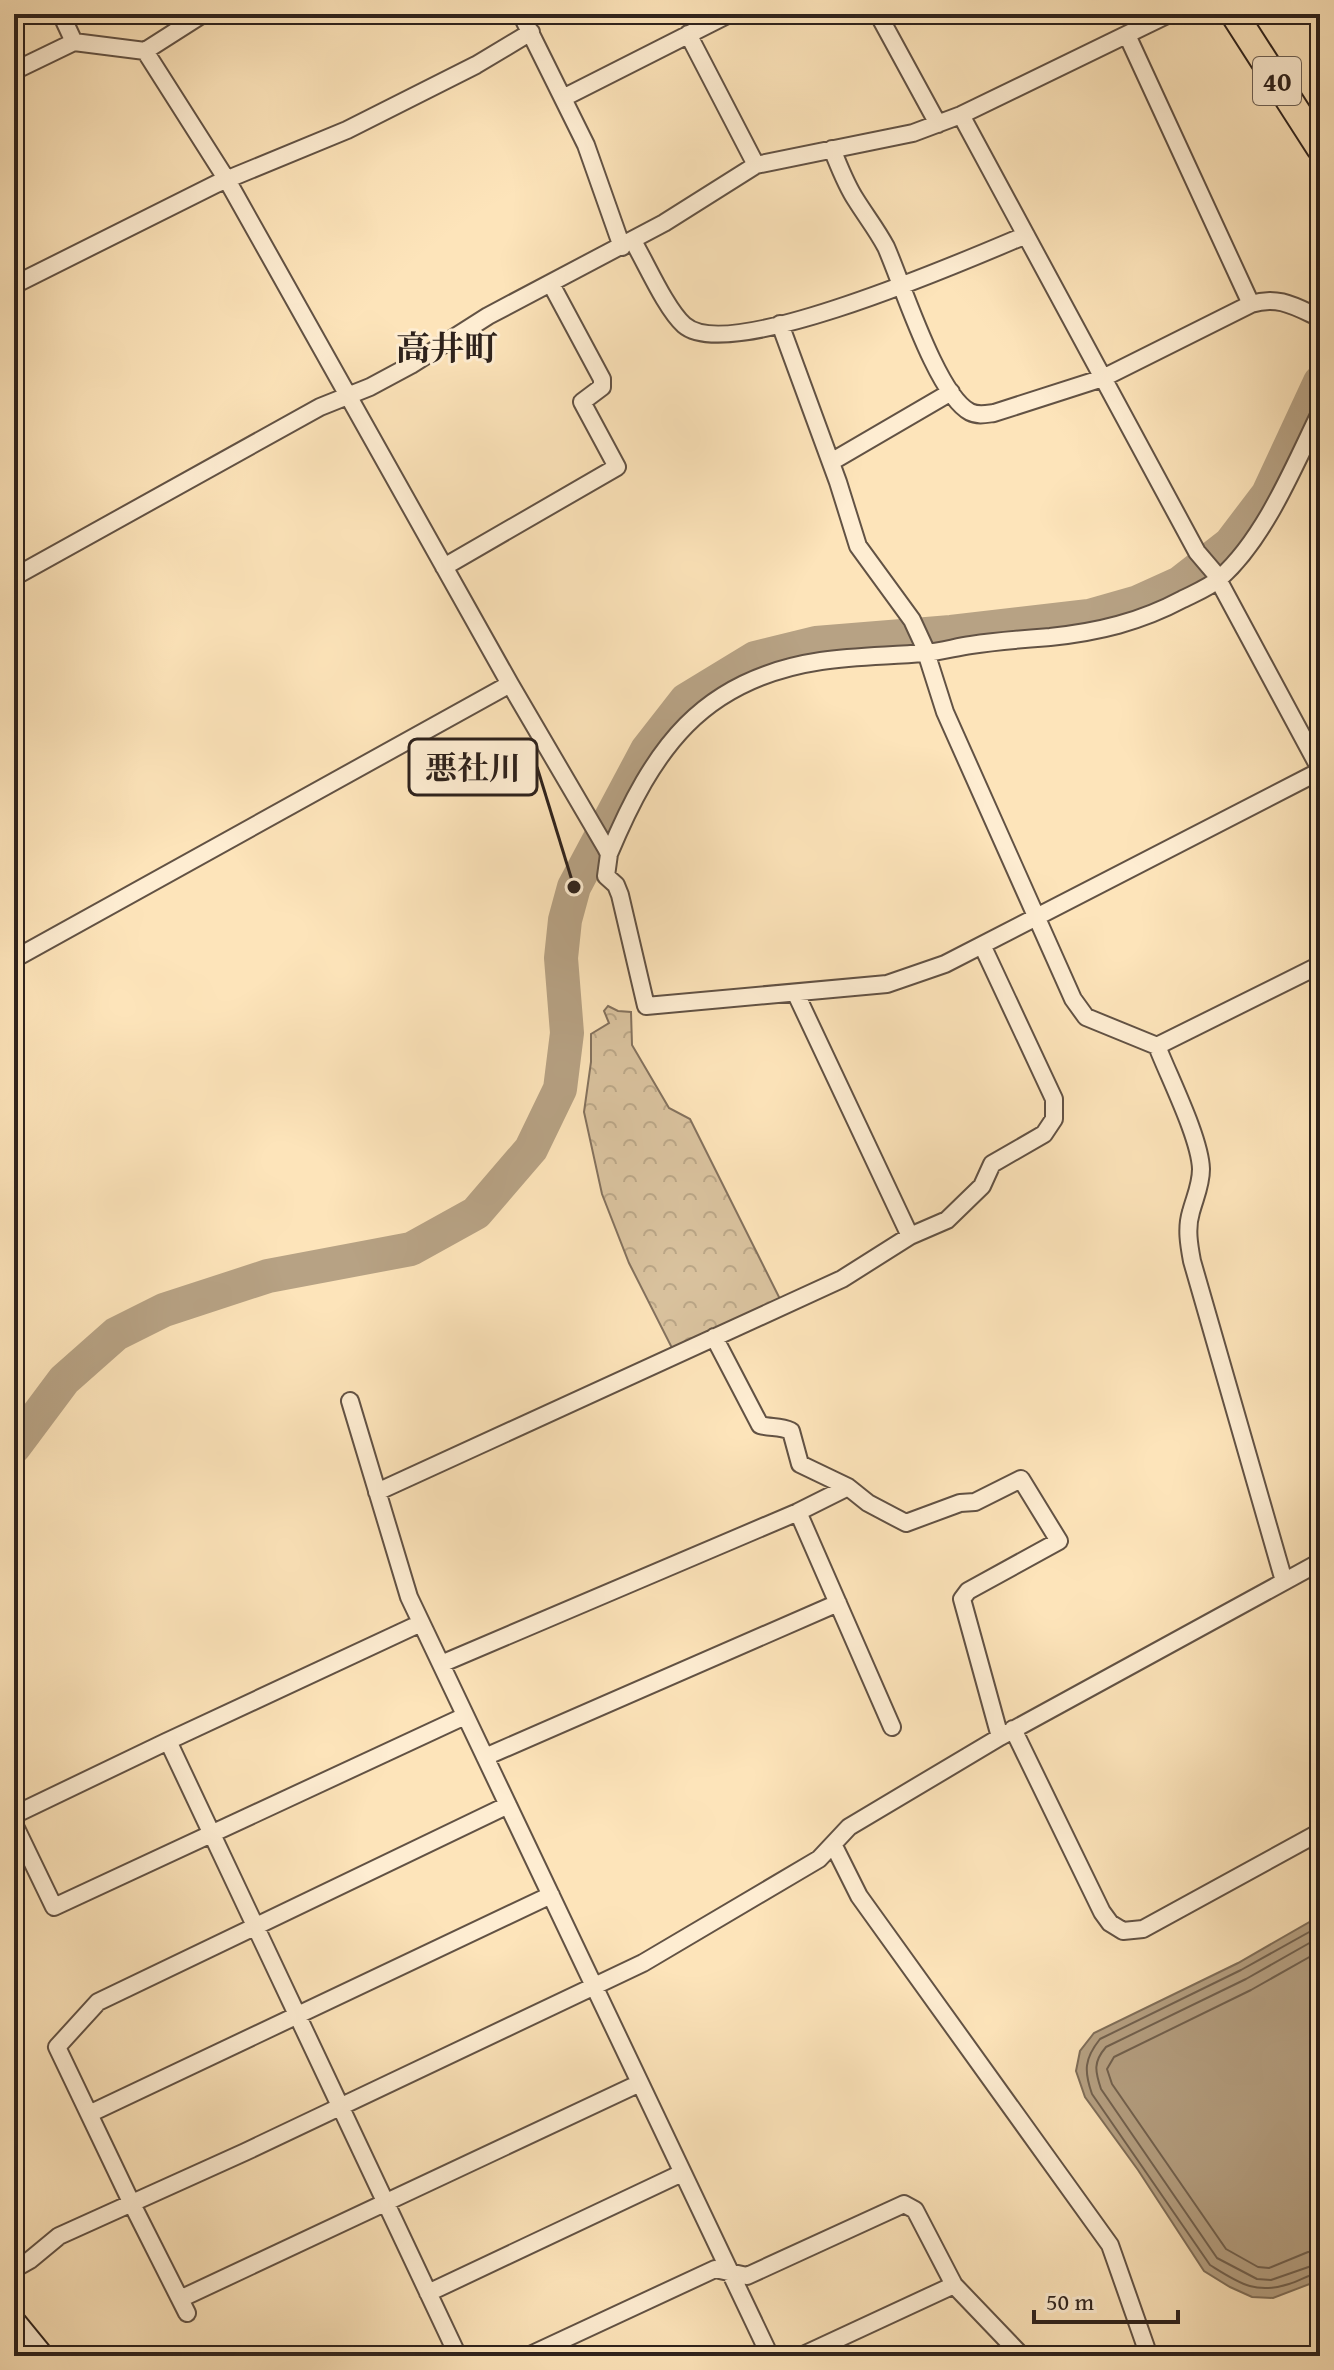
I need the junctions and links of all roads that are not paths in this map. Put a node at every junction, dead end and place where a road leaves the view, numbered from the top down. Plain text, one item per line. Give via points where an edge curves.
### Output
1 (61, 14) edge
2 (203, 14) edge
3 (521, 14) edge
4 (729, 14) edge
5 (878, 14) edge
6 (1169, 14) edge
7 (1234, 14) edge
8 (531, 32) junction
9 (688, 34) junction
10 (1127, 35) junction
11 (74, 42) junction
12 (145, 51) junction
13 (14, 71) edge
14 (563, 98) junction
15 (961, 115) junction
16 (938, 124) junction
17 (1320, 148) edge
18 (832, 149) junction
19 (756, 165) junction
20 (227, 180) junction
21 (1026, 235) junction
22 (627, 244) junction
23 (551, 284) junction
24 (14, 285) edge
25 (901, 287) junction
26 (1251, 304) junction
27 (1320, 318) edge
28 (780, 324) junction
29 (1103, 378) junction
30 (951, 392) junction
31 (348, 397) junction
32 (1320, 413) edge
33 (831, 462) junction
34 (444, 567) junction
35 (1216, 576) junction
36 (14, 577) edge
37 (925, 650) junction
38 (510, 684) junction
39 (1320, 770) edge
40 (608, 851) junction
41 (1036, 917) junction
42 (982, 945) junction
43 (14, 959) edge
44 (1320, 965) edge
45 (796, 994) junction
46 (1157, 1046) junction
47 (910, 1236) junction
48 (714, 1337) junction
49 (350, 1401) dead end
50 (848, 1487) junction
51 (377, 1492) junction
52 (798, 1512) junction
53 (1320, 1562) edge
54 (1284, 1581) junction
55 (838, 1603) junction
56 (421, 1623) junction
57 (441, 1664) junction
58 (465, 1716) junction
59 (892, 1727) dead end
60 (1006, 1733) junction
61 (168, 1741) junction
62 (485, 1757) junction
63 (508, 1805) junction
64 (14, 1815) edge
65 (14, 1824) edge
66 (1320, 1832) edge
67 (212, 1835) junction
68 (834, 1846) junction
69 (551, 1895) junction
70 (254, 1925) junction
71 (593, 1985) junction
72 (296, 2015) junction
73 (640, 2083) junction
74 (339, 2106) junction
75 (89, 2114) junction
76 (682, 2173) junction
77 (384, 2202) junction
78 (132, 2204) junction
79 (14, 2269) edge
80 (729, 2272) junction
81 (954, 2285) junction
82 (428, 2293) junction
83 (14, 2323) edge
84 (41, 2356) edge
85 (458, 2356) edge
86 (528, 2356) edge
87 (770, 2356) edge
88 (801, 2356) edge
89 (1022, 2356) edge
90 (1149, 2356) edge

1 - 11 street
2 - 12 street
3 - 8 street
4 - 9 street
5 - 16 street
6 - 10 street
7 - 17 main road, 40
8 - 14 street
8 - 20 street via 347,130
9 - 14 street
9 - 19 street
10 - 15 street
10 - 26 street
11 - 12 street
11 - 13 street
12 - 20 street
14 - 22 street
15 - 16 street
15 - 21 street
16 - 18 street
18 - 19 street
18 - 25 street
19 - 22 street
20 - 24 street
20 - 31 street
21 - 25 street
21 - 29 street
22 - 23 street
22 - 28 street via 684,326 701,333 728,333
23 - 31 street
23 - 34 street via 602,379 602,387 582,402 617,467
25 - 28 street
25 - 30 street
26 - 27 street via 1281,300
26 - 29 street
28 - 33 street
29 - 30 street via 981,415 970,412
29 - 35 street via 1197,552
30 - 33 street
31 - 34 street
31 - 36 street via 320,407
32 - 35 street via 1272,511
33 - 37 street via 858,546 912,620
34 - 38 street
35 - 37 street via 1154,614 1112,628
35 - 39 street
37 - 40 street via 819,661 770,672 728,690 695,714 668,744
37 - 41 street via 945,712
38 - 40 street
38 - 43 street
39 - 41 street
40 - 45 street via 606,876 620,895 646,1006
41 - 42 street
41 - 46 street via 1086,1017
42 - 45 street via 887,984
42 - 47 street via 1054,1099 1054,1119 1044,1134 992,1164 982,1186 947,1220
44 - 46 street
45 - 47 street
46 - 54 street via 1199,1159 1188,1240 1192,1261
47 - 48 street via 842,1279
48 - 50 street via 760,1425 791,1431 800,1464
48 - 51 street
49 - 51 street
50 - 52 street
50 - 60 street via 906,1523 975,1502 1021,1479 1053,1528 1059,1541 962,1599
51 - 56 street
52 - 55 street
52 - 57 street
53 - 54 street
54 - 60 street
55 - 59 street
55 - 62 street
56 - 57 street
56 - 61 street
57 - 58 street
58 - 62 street
58 - 67 street
60 - 66 street via 1102,1912 1123,1931 1143,1929
60 - 68 street via 849,1827
61 - 64 street
61 - 67 street
62 - 63 street
63 - 69 street
63 - 70 street
65 - 67 street via 54,1907
67 - 70 street
68 - 71 street via 643,1963
68 - 90 street via 859,1896 1110,2245
69 - 71 street
69 - 72 street
70 - 72 street
70 - 75 street via 98,2002 57,2047
71 - 73 street
71 - 74 street
72 - 74 street
72 - 75 street
73 - 76 street
73 - 77 street
74 - 77 street
74 - 78 street
75 - 78 street
76 - 80 street
76 - 82 street
77 - 78 street via 183,2306
77 - 82 street
78 - 79 street via 59,2236
80 - 81 street via 747,2276 904,2204 915,2210
80 - 86 street via 715,2269
80 - 87 street
81 - 88 street
81 - 89 street
82 - 85 street
83 - 84 street

